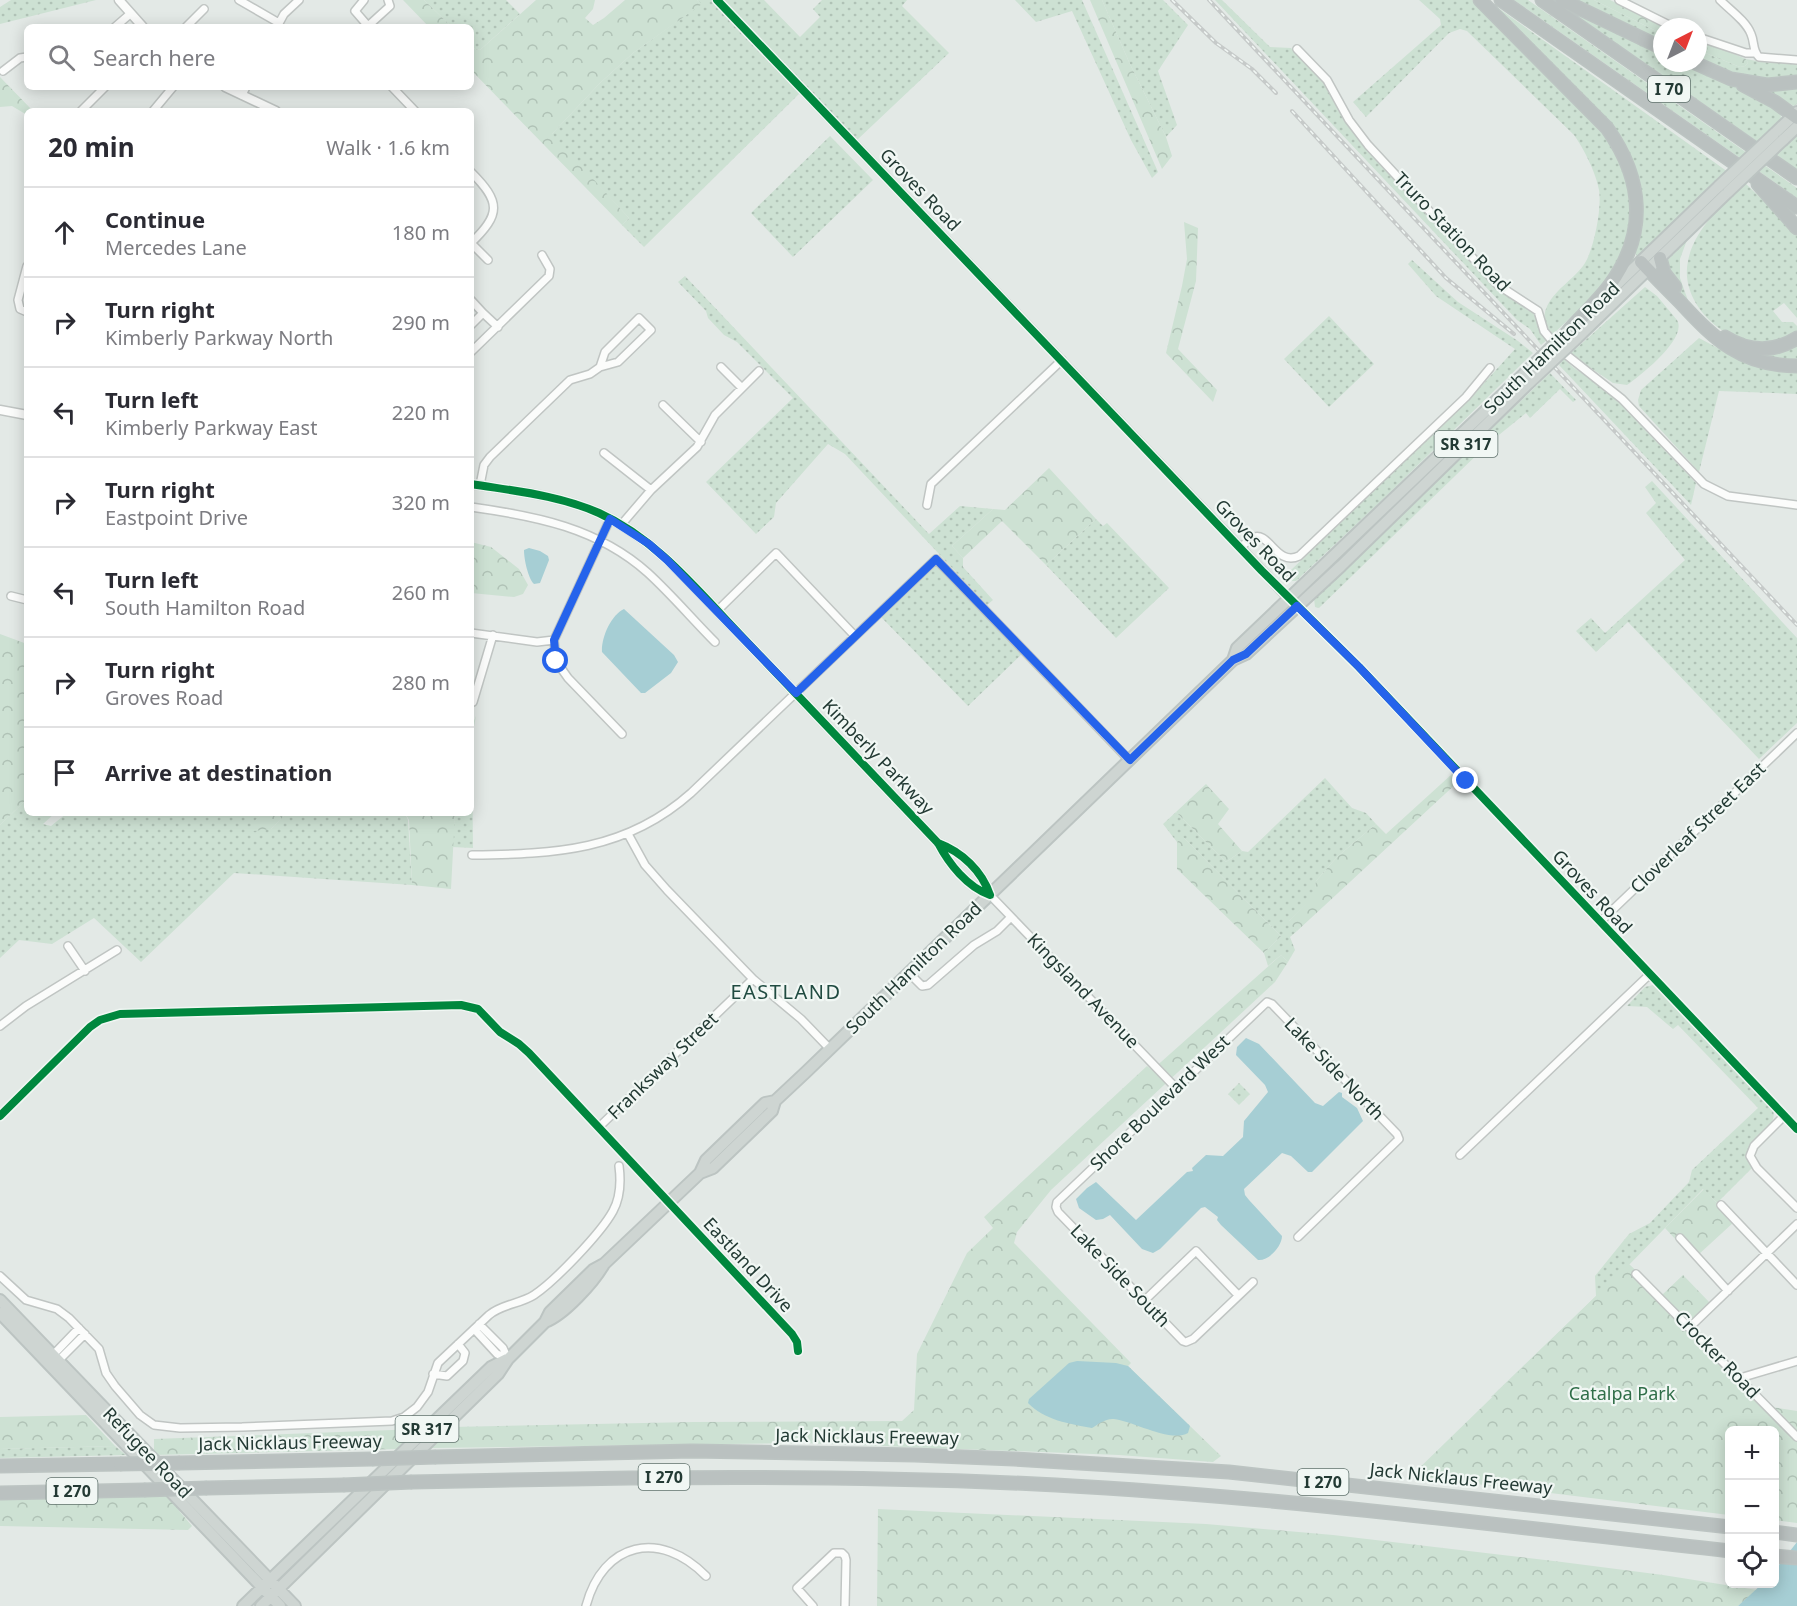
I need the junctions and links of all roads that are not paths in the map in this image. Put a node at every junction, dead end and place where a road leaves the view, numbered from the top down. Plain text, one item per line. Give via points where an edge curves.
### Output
1 (119, 0) edge
2 (239, 0) edge
3 (299, 0) edge
4 (364, 0) edge
5 (388, 0) edge
6 (717, 0) edge
7 (1480, 0) edge
8 (1501, 0) edge
9 (1542, 0) edge
10 (1562, 0) edge
11 (1619, 0) edge
12 (1720, 0) edge
13 (204, 9) dead end
14 (130, 14) junction
15 (1655, 18) edge
16 (118, 24) edge
17 (140, 24) edge
18 (189, 24) edge
19 (276, 24) edge
20 (279, 24) edge
21 (366, 24) edge
22 (371, 24) edge
23 (1707, 40) edge
24 (1653, 44) edge
25 (1297, 49) dead end
26 (1755, 53) junction
27 (24, 57) edge
28 (1797, 60) edge
29 (1707, 68) edge
30 (3, 71) dead end
31 (1731, 79) junction
32 (1797, 82) edge
33 (102, 90) edge
34 (170, 90) edge
35 (395, 90) edge
36 (244, 91) edge
37 (84, 108) edge
38 (156, 108) edge
39 (271, 108) edge
40 (411, 108) edge
41 (1796, 118) edge
42 (1748, 171) junction
43 (474, 175) edge
44 (1797, 178) edge
45 (1724, 189) junction
46 (1797, 207) edge
47 (1797, 228) edge
48 (474, 240) edge
49 (474, 246) edge
50 (542, 255) dead end
51 (1659, 258) junction
52 (488, 260) dead end
53 (1645, 266) junction
54 (24, 277) edge
55 (474, 303) edge
56 (24, 311) edge
57 (483, 313) junction
58 (474, 322) edge
59 (498, 327) junction
60 (1573, 334) junction
61 (1797, 338) edge
62 (474, 349) edge
63 (1062, 360) junction
64 (1797, 366) edge
65 (600, 367) junction
66 (721, 367) dead end
67 (1490, 368) dead end
68 (759, 371) dead end
69 (742, 388) junction
70 (663, 405) dead end
71 (0, 410) edge
72 (24, 414) edge
73 (701, 441) junction
74 (604, 453) dead end
75 (476, 484) edge
76 (651, 490) junction
77 (927, 505) dead end
78 (1797, 505) edge
79 (474, 507) edge
80 (610, 519) junction
81 (621, 525) junction
82 (600, 540) junction
83 (1240, 548) junction
84 (11, 596) dead end
85 (24, 599) edge
86 (1293, 602) junction
87 (717, 611) junction
88 (474, 633) edge
89 (493, 635) junction
90 (855, 636) junction
91 (554, 640) junction
92 (715, 642) dead end
93 (796, 693) junction
94 (474, 699) edge
95 (1797, 733) edge
96 (622, 734) dead end
97 (1130, 760) junction
98 (627, 834) junction
99 (938, 843) junction
100 (472, 855) dead end
101 (990, 895) junction
102 (1011, 917) junction
103 (1600, 922) junction
104 (68, 946) dead end
105 (117, 950) dead end
106 (85, 971) junction
107 (909, 973) junction
108 (1649, 975) junction
109 (753, 979) junction
110 (1267, 1002) joint
111 (0, 1026) edge
112 (830, 1049) junction
113 (1176, 1088) junction
114 (0, 1116) edge
115 (1784, 1116) junction
116 (598, 1127) junction
117 (1797, 1129) edge
118 (1460, 1155) dead end
119 (619, 1166) dead end
120 (669, 1202) junction
121 (1721, 1205) dead end
122 (1056, 1207) joint
123 (1797, 1208) edge
124 (1797, 1224) edge
125 (1298, 1237) dead end
126 (1680, 1238) dead end
127 (1767, 1253) junction
128 (1636, 1274) dead end
129 (0, 1276) edge
130 (1252, 1282) dead end
131 (1797, 1285) edge
132 (1728, 1291) junction
133 (1238, 1295) junction
134 (0, 1300) edge
135 (1144, 1301) junction
136 (0, 1313) edge
137 (476, 1326) junction
138 (1690, 1327) junction
139 (79, 1328) junction
140 (85, 1334) junction
141 (458, 1344) junction
142 (798, 1352) dead end
143 (56, 1358) junction
144 (507, 1359) junction
145 (1797, 1361) edge
146 (433, 1374) junction
147 (1740, 1378) junction
148 (1797, 1437) edge
149 (0, 1466) edge
150 (0, 1493) edge
151 (1725, 1526) edge
152 (1779, 1533) edge
153 (1795, 1535) edge
154 (1725, 1550) edge
155 (1779, 1556) edge
156 (1797, 1558) edge
157 (706, 1576) dead end
158 (266, 1583) junction
159 (275, 1592) junction
160 (243, 1606) edge
161 (261, 1606) edge
162 (280, 1606) edge
163 (295, 1606) edge
164 (586, 1606) edge
165 (813, 1606) edge
166 (845, 1606) edge

1 - 14 street
2 - 19 street
3 - 20 street
4 - 21 street via 355,11
5 - 22 street via 388,8
6 - 63 street, Groves Road
7 - 60 highway via 1607,128 1623,151 1632,174 1636,197 1634,235 1610,285
8 - 42 highway, I 70
9 - 44 highway, I 70
10 - 24 highway
11 - 15 street
12 - 26 street via 1751,33
13 - 18 street
14 - 16 street
14 - 17 street
23 - 26 street
25 - 78 street, Truro Station Road via 1327,80 1349,120 1376,153 1498,285 1538,311 1544,331 1559,349 1622,399 1694,476 1728,496
26 - 28 street via 1765,59
27 - 30 street
29 - 31 highway
31 - 32 highway via 1767,85
31 - 41 highway via 1762,94
33 - 37 street
34 - 38 street
35 - 40 street
36 - 39 street
41 - 45 main road, South Hamilton Road / SR 317, bridge
42 - 46 highway, I 70
42 - 47 highway
43 - 48 street via 488,191 493,205 488,227
45 - 51 main road, South Hamilton Road / SR 317
45 - 53 main road, South Hamilton Road / SR 317
49 - 52 street
50 - 59 street via 550,274
51 - 53 main road, South Hamilton Road / SR 317
51 - 61 highway via 1664,273 1695,310 1732,341 1764,349
53 - 60 main road, South Hamilton Road / SR 317
53 - 64 highway via 1699,324 1727,347 1753,360
54 - 56 street via 18,300
55 - 57 street
57 - 58 street
57 - 59 street
59 - 62 street
60 - 86 main road, South Hamilton Road / SR 317, bridge
63 - 77 street via 932,484
63 - 83 street, Groves Road
65 - 65 street via 605,352 639,318 651,330 618,362
65 - 75 street via 570,380 490,457
66 - 69 street
67 - 83 street via 1466,397 1299,556 1287,558 1258,537
68 - 69 street
69 - 73 street via 715,415
70 - 73 street
71 - 72 street
73 - 76 street
74 - 76 street
75 - 80 street, Kimberly Parkway via 572,503
76 - 81 street
79 - 82 street via 528,515
80 - 81 street, Kimberly Parkway
80 - 82 street
81 - 87 street, Kimberly Parkway via 667,560
82 - 91 street
82 - 92 street via 648,573
83 - 86 street, Groves Road
84 - 85 street
86 - 97 main road, South Hamilton Road / SR 317 via 1237,648 1233,660
86 - 103 street, Groves Road
87 - 90 street via 776,553
87 - 93 street, Kimberly Parkway
88 - 89 street
89 - 91 street via 537,642
89 - 94 street
90 - 93 street
90 - 97 street via 936,559
91 - 96 street via 556,661 568,678
93 - 98 street via 686,798 657,820
93 - 99 street, Kimberly Parkway
95 - 103 street, Cloverleaf Street East
97 - 101 main road, South Hamilton Road / SR 317
98 - 100 street via 605,843 537,854
98 - 109 street via 649,871
99 - 101 street, Kimberly Parkway via 946,858 976,890
99 - 101 street, Kimberly Parkway via 962,856 985,881
101 - 102 street, Kingsland Avenue
101 - 107 main road, South Hamilton Road / SR 317
102 - 107 street via 928,985 922,986
102 - 113 street, Kingsland Avenue
103 - 108 street, Groves Road
104 - 106 street
105 - 106 street
106 - 111 street
107 - 112 main road, South Hamilton Road / SR 317
108 - 115 street, Groves Road
108 - 118 street
109 - 112 street
109 - 116 street, Franksway Street
110 - 113 street, Shore Boulevard West
110 - 125 street, Lake Side North via 1399,1139
112 - 120 main road, South Hamilton Road / SR 317 via 775,1101 772,1111 722,1160 700,1173
113 - 122 street, Shore Boulevard West
114 - 116 street, Eastland Drive via 90,1027 117,1014 461,1005 476,1008 519,1044
115 - 117 street, Groves Road
115 - 123 street via 1751,1150 1752,1161
116 - 120 street, Eastland Drive
119 - 137 street via 615,1206 590,1242 536,1293 494,1311
120 - 142 street, Eastland Drive via 792,1334
120 - 144 main road, South Hamilton Road / SR 317 via 555,1318 545,1322
121 - 127 street
122 - 135 street, Lake Side South
124 - 127 street
126 - 132 street
127 - 131 street
127 - 132 street
128 - 138 street, Crocker Road
129 - 139 street via 26,1300 59,1310
130 - 133 street
132 - 138 street
133 - 135 street, Lake Side South via 1186,1342
133 - 135 street via 1196,1251
134 - 143 main road, Refugee Road
136 - 158 main road, Refugee Road
137 - 141 street
137 - 144 street via 503,1348
138 - 147 street, Crocker Road
139 - 140 street
139 - 143 street
140 - 143 street
140 - 146 street via 101,1352 115,1386 144,1419 159,1426 394,1420 409,1414 421,1402
141 - 146 street via 438,1363
141 - 146 street via 465,1353 463,1361 447,1376
143 - 158 main road, Refugee Road
144 - 158 main road, South Hamilton Road / SR 317 via 491,1367
144 - 159 main road, South Hamilton Road / SR 317 via 498,1374
145 - 147 street
147 - 148 street, Crocker Road
149 - 151 highway, Jack Nicklaus Freeway / I 270, bridge via 692,1451 915,1455 1228,1472
150 - 154 highway, I 270, bridge via 773,1477 949,1481 1056,1485 1311,1505
152 - 153 highway
155 - 156 highway
157 - 164 street via 674,1552 648,1547 628,1551 607,1564 593,1584
158 - 159 main road, Refugee Road
158 - 160 main road, South Hamilton Road / SR 317
159 - 161 main road, South Hamilton Road / SR 317
159 - 162 main road, Refugee Road
159 - 163 main road, Refugee Road
165 - 166 street via 797,1588 838,1552 846,1560

